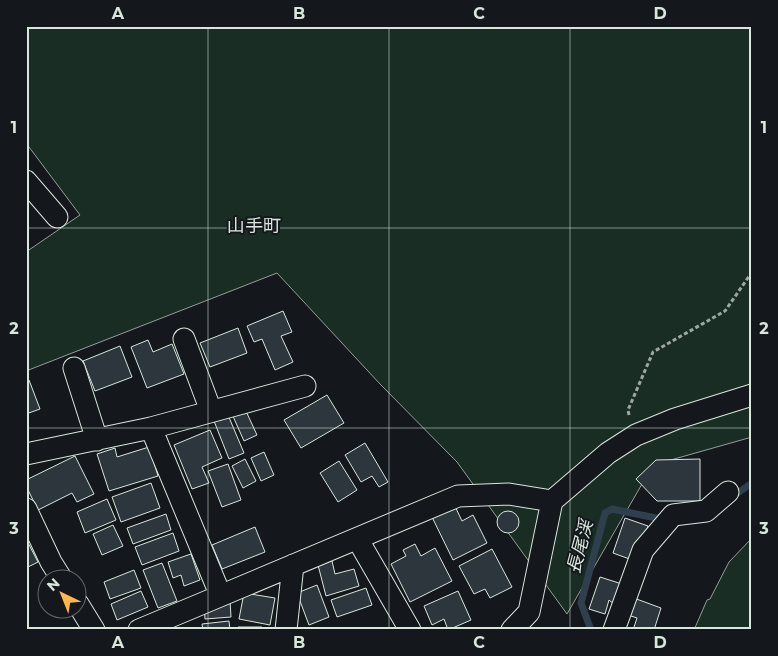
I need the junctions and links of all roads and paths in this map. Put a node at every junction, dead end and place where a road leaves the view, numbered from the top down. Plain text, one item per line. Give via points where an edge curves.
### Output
1 (26, 181) edge
2 (57, 217) dead end
3 (752, 272) edge
4 (184, 339) dead end
5 (74, 368) dead end
6 (305, 386) dead end
7 (752, 396) edge
8 (210, 412) junction
9 (151, 428) junction
10 (636, 435) junction
11 (97, 440) junction
12 (26, 454) edge
13 (728, 492) dead end
14 (552, 501) junction
15 (26, 510) edge
16 (358, 540) junction
17 (292, 566) junction
18 (55, 568) edge
19 (220, 594) junction
20 (87, 618) edge
21 (94, 630) edge
22 (139, 630) edge
23 (286, 630) edge
24 (410, 630) edge
25 (512, 630) edge
26 (614, 630) edge

1 - 2 street
3 - 10 path via 725,311 653,352 628,410
4 - 8 street
5 - 11 street
6 - 8 street
7 - 10 street via 675,419
8 - 9 street
9 - 11 street
9 - 19 street
10 - 14 street
11 - 12 street
13 - 26 street via 706,511 673,515 643,550
14 - 16 street via 509,494 458,496
14 - 25 street via 529,612
15 - 18 street
16 - 17 street
16 - 24 street
17 - 19 street
17 - 23 street
19 - 22 street
20 - 21 street

